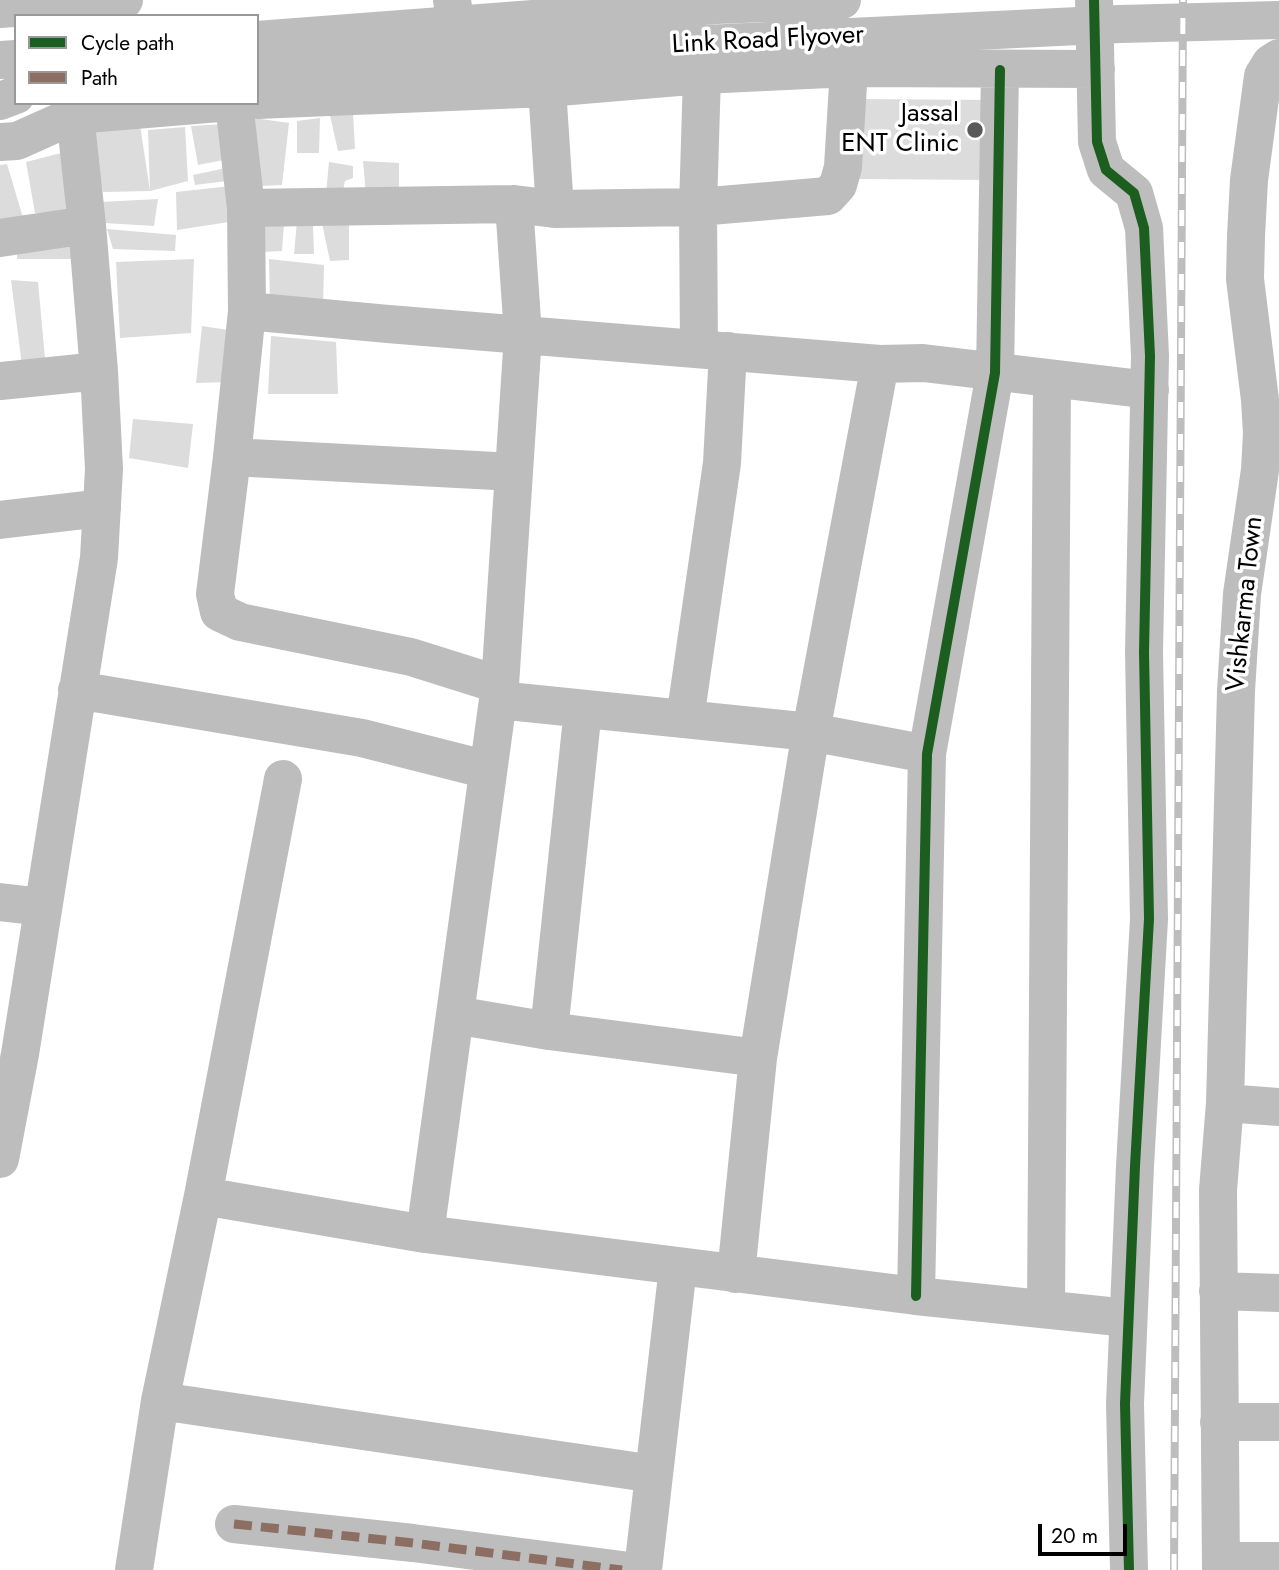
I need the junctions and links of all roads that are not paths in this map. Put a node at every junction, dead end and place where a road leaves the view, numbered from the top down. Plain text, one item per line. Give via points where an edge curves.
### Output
1 (124, 0) edge
2 (452, 0) edge
3 (842, 0) edge
4 (1094, 0) edge
5 (49, 3) edge
6 (0, 9) edge
7 (1279, 20) edge
8 (259, 40) edge
9 (1279, 58) edge
10 (849, 68) junction
11 (1096, 69) junction
12 (1000, 70) junction
13 (259, 71) edge
14 (702, 75) junction
15 (547, 88) junction
16 (464, 91) junction
17 (259, 100) edge
18 (195, 105) edge
19 (234, 105) edge
20 (75, 115) junction
21 (0, 142) edge
22 (514, 204) junction
23 (698, 207) junction
24 (246, 208) junction
25 (555, 209) junction
26 (87, 225) junction
27 (0, 238) edge
28 (247, 311) junction
29 (523, 335) junction
30 (713, 350) junction
31 (880, 363) junction
32 (99, 371) junction
33 (995, 373) junction
34 (1052, 379) junction
35 (0, 382) edge
36 (1150, 390) junction
37 (232, 457) junction
38 (513, 472) junction
39 (102, 508) junction
40 (0, 520) edge
41 (77, 691) junction
42 (499, 693) junction
43 (583, 709) junction
44 (685, 719) junction
45 (811, 732) junction
46 (927, 754) junction
47 (488, 770) junction
48 (283, 779) dead end
49 (0, 902) edge
50 (43, 907) junction
51 (455, 1015) junction
52 (549, 1031) junction
53 (758, 1058) junction
54 (1225, 1103) junction
55 (1279, 1107) edge
56 (0, 1158) edge
57 (203, 1196) junction
58 (425, 1234) junction
59 (678, 1267) junction
60 (736, 1274) junction
61 (1218, 1291) junction
62 (1279, 1293) edge
63 (916, 1296) junction
64 (1046, 1309) junction
65 (1128, 1318) junction
66 (160, 1401) junction
67 (1219, 1422) junction
68 (1279, 1422) edge
69 (654, 1474) junction
70 (233, 1524) dead end
71 (1279, 1561) edge
72 (1221, 1566) edge
73 (134, 1570) edge
74 (622, 1570) edge
75 (643, 1570) edge
76 (1129, 1570) edge

1 - 5 street
2 - 16 street
3 - 8 street, Link Road Flyover via 716,5
4 - 11 street
5 - 6 street
7 - 13 street, Link Road Flyover via 679,45
9 - 54 street, Vishkarma Town via 1263,76 1247,208 1245,279 1262,433 1238,638
10 - 12 street
10 - 14 street
10 - 23 street via 843,167 838,185 828,197
11 - 12 street
11 - 36 street via 1097,142 1106,170 1134,193 1144,228
12 - 33 street
14 - 15 street
14 - 23 street
15 - 16 street
15 - 25 street
16 - 17 street
18 - 20 street
19 - 24 street
20 - 21 street via 17,141
20 - 26 street
22 - 24 street
22 - 25 street
22 - 29 street
23 - 25 street
23 - 30 street
24 - 28 street
26 - 27 street
26 - 32 street
28 - 29 street
28 - 37 street
29 - 30 street
29 - 38 street
30 - 31 street
30 - 44 street via 722,463
31 - 33 street via 923,363
31 - 45 street
32 - 35 street
32 - 39 street
33 - 34 street
33 - 46 street
34 - 36 street
34 - 64 street
36 - 65 street via 1144,652 1149,919
37 - 38 street
37 - 42 street via 215,594 219,612 240,622 411,657
38 - 42 street
39 - 40 street
39 - 41 street via 99,558
41 - 47 street via 362,738
41 - 50 street
42 - 43 street
42 - 47 street
43 - 44 street
43 - 52 street
44 - 45 street
45 - 46 street
45 - 53 street
46 - 63 street
47 - 51 street
48 - 57 street
49 - 50 street
50 - 56 street
51 - 52 street
51 - 58 street
52 - 53 street
53 - 60 street
54 - 55 street
54 - 61 street, Vishkarma Town
57 - 58 street
57 - 66 street
58 - 59 street
59 - 60 street
59 - 69 street
60 - 63 street
61 - 62 street
61 - 67 street, Vishkarma Town
63 - 64 street
64 - 65 street
65 - 76 street
66 - 69 street
66 - 73 street
67 - 68 street
67 - 72 street, Vishkarma Town
69 - 75 street
70 - 74 street
71 - 72 street

